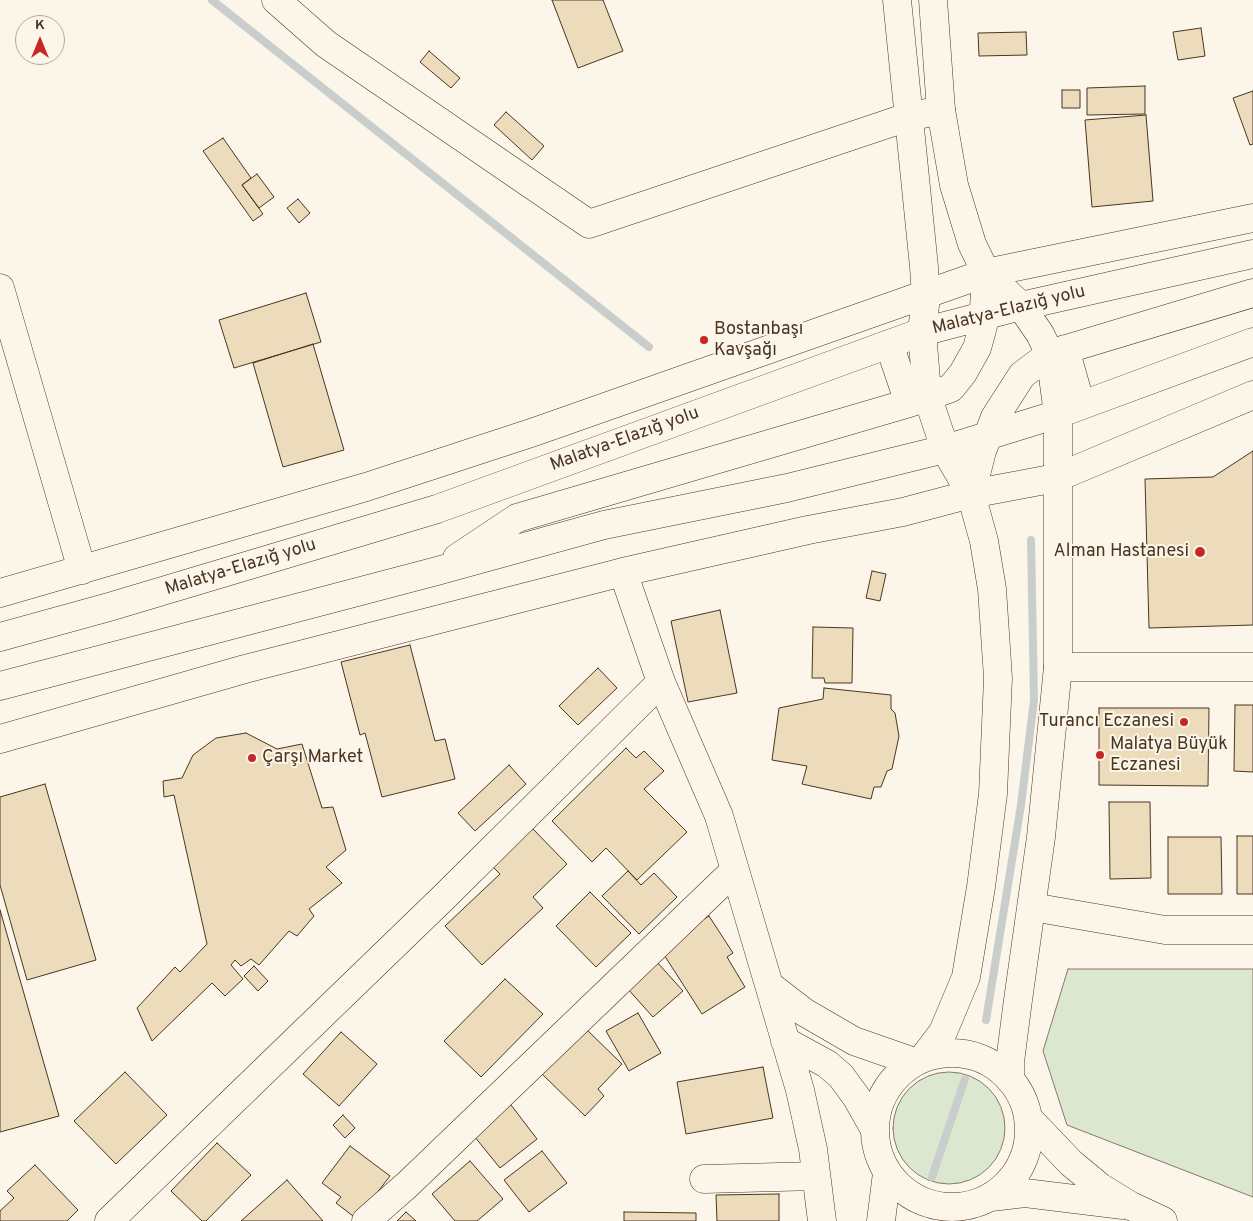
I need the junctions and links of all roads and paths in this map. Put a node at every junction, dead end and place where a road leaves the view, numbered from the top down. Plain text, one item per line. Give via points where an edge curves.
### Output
1 (276, 0) edge
2 (897, 0) edge
3 (933, 0) edge
4 (941, 110) junction
5 (908, 117) junction
6 (1253, 218) edge
7 (1253, 254) edge
8 (986, 273) junction
9 (0, 288) edge
10 (1253, 293) edge
11 (926, 296) junction
12 (1021, 306) junction
13 (984, 316) junction
14 (922, 332) junction
15 (1253, 342) edge
16 (889, 344) junction
17 (1057, 352) junction
18 (1253, 394) edge
19 (919, 400) junction
20 (1070, 410) junction
21 (988, 436) junction
22 (945, 449) junction
23 (1056, 478) junction
24 (971, 494) junction
25 (82, 570) junction
26 (437, 571) junction
27 (623, 572) junction
28 (0, 593) edge
29 (0, 637) edge
30 (1058, 667) junction
31 (1253, 667) edge
32 (660, 682) junction
33 (0, 686) edge
34 (0, 740) edge
35 (735, 870) junction
36 (1032, 907) junction
37 (1253, 930) edge
38 (769, 985) junction
39 (785, 1042) junction
40 (919, 1060) junction
41 (1010, 1080) junction
42 (1028, 1118) junction
43 (874, 1128) junction
44 (887, 1173) junction
45 (816, 1176) junction
46 (704, 1179) dead end
47 (1131, 1206) junction
48 (971, 1208) edge
49 (109, 1221) edge
50 (366, 1221) edge
51 (822, 1221) edge
52 (882, 1221) edge
53 (1163, 1221) edge

1 - 5 main road via 326,44 589,224
2 - 5 main road
3 - 4 main road
4 - 5 main road
4 - 8 main road via 954,185 972,244
5 - 11 main road
6 - 8 main road
7 - 12 main road, Malatya-Elazığ yolu
8 - 11 main road
8 - 12 main road
8 - 13 main road
9 - 25 main road
10 - 17 main road
11 - 14 main road
11 - 25 main road via 366,487
12 - 13 main road, Malatya-Elazığ yolu
12 - 17 main road
13 - 14 main road, Malatya-Elazığ yolu
13 - 19 main road via 977,348 963,373 950,388
14 - 16 main road, Malatya-Elazığ yolu
14 - 19 main road
15 - 20 main road
16 - 19 main road
16 - 29 main road, Malatya-Elazığ yolu via 436,509
17 - 20 main road
17 - 21 main road via 1022,375 995,417
18 - 23 main road
19 - 22 main road
19 - 26 main road via 517,518
20 - 21 main road
20 - 23 main road
21 - 22 main road
21 - 24 main road
22 - 24 main road
22 - 26 main road via 787,488 604,525
23 - 24 main road
23 - 30 main road
24 - 27 main road via 903,512
24 - 40 main road via 984,541 998,678 993,794 966,977 950,1019
25 - 28 main road
26 - 33 main road
27 - 32 main road
27 - 34 main road via 245,669
30 - 31 main road
30 - 36 main road
32 - 35 main road via 719,816
32 - 49 main road via 443,898
35 - 38 main road
35 - 50 main road
36 - 37 main road via 1165,930
36 - 41 main road
38 - 39 main road
38 - 40 main road via 804,1012 854,1042
39 - 43 main road via 827,1064 841,1076
39 - 45 main road via 800,1090
40 - 41 main road via 949,1052 975,1056 991,1063
40 - 43 main road via 896,1076 885,1090 878,1105
41 - 42 main road via 1024,1101
42 - 47 main road via 1071,1164
42 - 48 main road via 1029,1141 1022,1164 1009,1183
43 - 44 main road via 877,1151
44 - 48 main road via 902,1190 922,1202
44 - 52 main road
45 - 46 main road
45 - 51 main road
47 - 48 main road via 1025,1192
47 - 53 main road

